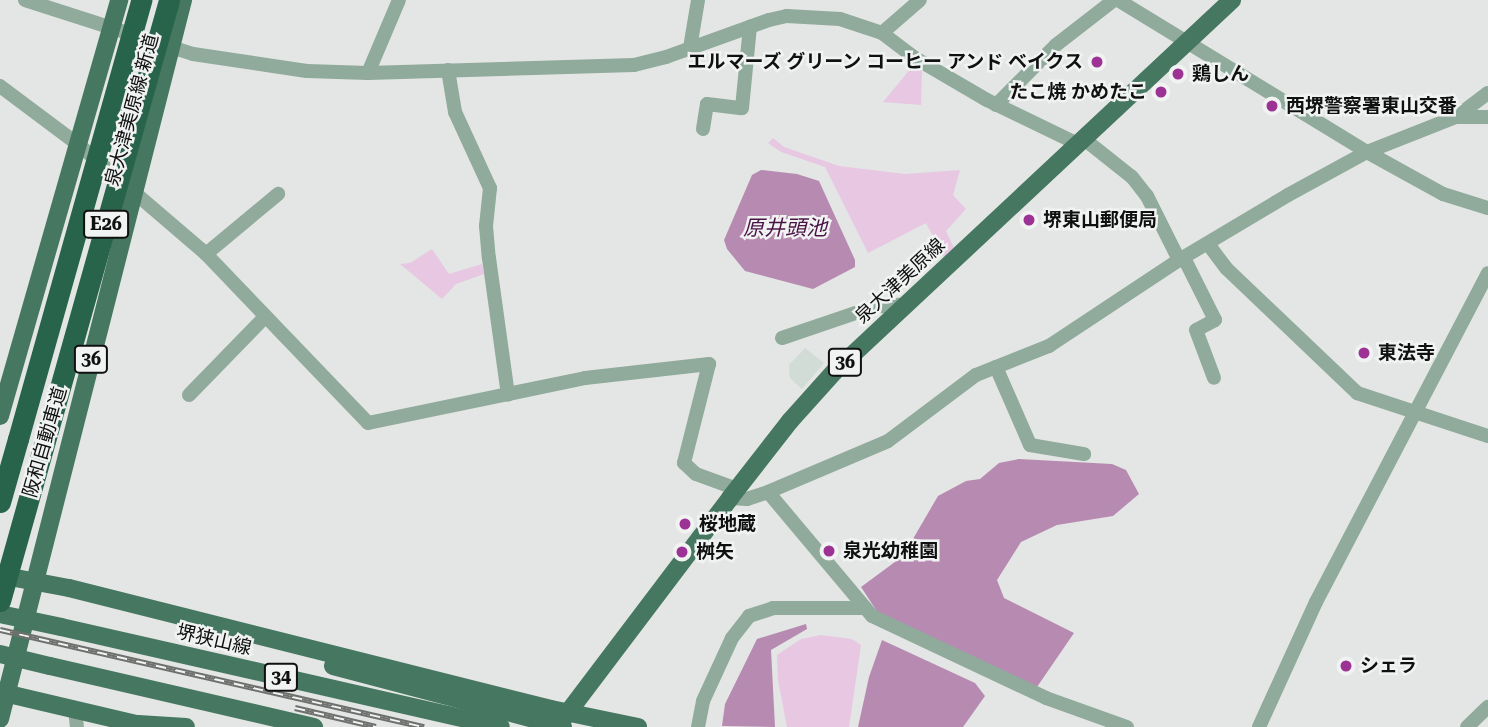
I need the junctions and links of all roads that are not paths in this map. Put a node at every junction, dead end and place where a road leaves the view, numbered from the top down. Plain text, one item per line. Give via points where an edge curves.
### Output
1 (25, 0) edge
2 (119, 0) edge
3 (141, 0) edge
4 (169, 0) edge
5 (183, 0) edge
6 (398, 0) edge
7 (698, 0) edge
8 (920, 0) edge
9 (1116, 0) edge
10 (1232, 0) edge
11 (750, 26) junction
12 (111, 29) junction
13 (882, 33) junction
14 (1185, 44) junction
15 (170, 48) junction
16 (690, 48) junction
17 (448, 70) junction
18 (368, 74) junction
19 (0, 86) edge
20 (1488, 93) edge
21 (996, 105) junction
22 (1455, 117) junction
23 (1488, 117) edge
24 (704, 129) dead end
25 (1081, 142) junction
26 (79, 145) junction
27 (1367, 152) junction
28 (132, 191) junction
29 (278, 194) dead end
30 (1488, 208) edge
31 (1208, 244) junction
32 (206, 254) junction
33 (1182, 259) junction
34 (1488, 273) edge
35 (906, 304) junction
36 (264, 317) junction
37 (782, 338) dead end
38 (996, 367) junction
39 (1214, 378) dead end
40 (189, 395) dead end
41 (508, 395) junction
42 (1414, 413) junction
43 (0, 416) edge
44 (1488, 436) edge
45 (1084, 454) dead end
46 (768, 492) junction
47 (733, 493) junction
48 (0, 502) edge
49 (0, 575) edge
50 (35, 583) junction
51 (69, 588) junction
52 (0, 601) edge
53 (865, 608) junction
54 (0, 614) edge
55 (0, 654) edge
56 (4, 692) edge
57 (1488, 707) edge
58 (76, 718) edge
59 (0, 719) edge
60 (567, 719) edge
61 (143, 726) edge
62 (186, 727) edge
63 (314, 727) edge
64 (501, 727) edge
65 (557, 727) edge
66 (638, 727) edge
67 (698, 727) edge
68 (1127, 727) edge
69 (1259, 727) edge
70 (1467, 727) edge

1 - 12 street
2 - 12 main road
3 - 48 highway, 阪和自動車道 / E26, bridge
4 - 52 highway, 阪和自動車道 / E26, bridge
5 - 15 main road, 泉大津美原線 新道 / 36
6 - 18 street
7 - 16 street
8 - 13 street
9 - 14 street
9 - 21 street via 1056,45
10 - 14 main road, 泉大津美原線 / 36
11 - 13 street via 787,16 814,17 840,19
11 - 16 street
11 - 24 street via 742,108 707,104
12 - 15 street
12 - 26 main road
13 - 21 street via 915,58
14 - 25 main road, 泉大津美原線 / 36
14 - 27 street
15 - 18 street via 307,71
15 - 28 main road, 泉大津美原線 新道 / 36
16 - 17 street via 634,65
17 - 18 street
17 - 41 street via 455,112 490,188 486,226
19 - 26 street
20 - 22 street
21 - 25 street
22 - 23 street
22 - 27 street
25 - 33 street via 1140,186
25 - 35 main road, 泉大津美原線 / 36
26 - 28 street
26 - 43 main road
27 - 30 street via 1443,194
27 - 31 street
28 - 32 street
28 - 50 main road, 泉大津美原線 新道 / 36
29 - 32 street
31 - 33 street
31 - 42 street via 1227,269 1357,393
32 - 36 street
33 - 38 street via 1049,346
33 - 39 street via 1215,320 1196,330
34 - 42 street
35 - 37 street via 873,307
35 - 47 main road, 泉大津美原線 / 36 via 834,372
36 - 40 street
36 - 41 street via 368,423
38 - 45 street via 1030,445
38 - 46 street via 976,375 888,441
41 - 47 street via 585,378 709,364 684,463
42 - 44 street
42 - 69 street via 1316,602
46 - 47 street via 747,499
46 - 53 street
47 - 60 main road, 泉大津美原線 / 36
49 - 50 main road
50 - 51 main road
50 - 56 main road, 泉大津美原線 新道 / 36
51 - 60 main road
51 - 60 main road, bridge via 107,607 538,720
53 - 67 street via 773,608 749,616 732,638 704,701
53 - 68 street via 884,624 1045,698
54 - 64 main road, 堺狭山線 / 34, bridge
55 - 63 main road, 34, bridge
56 - 58 main road
56 - 59 main road, 泉大津美原線 新道 / 36
57 - 70 street
58 - 61 main road
60 - 65 main road, 泉大津美原線 / 36
60 - 66 main road
61 - 62 main road

